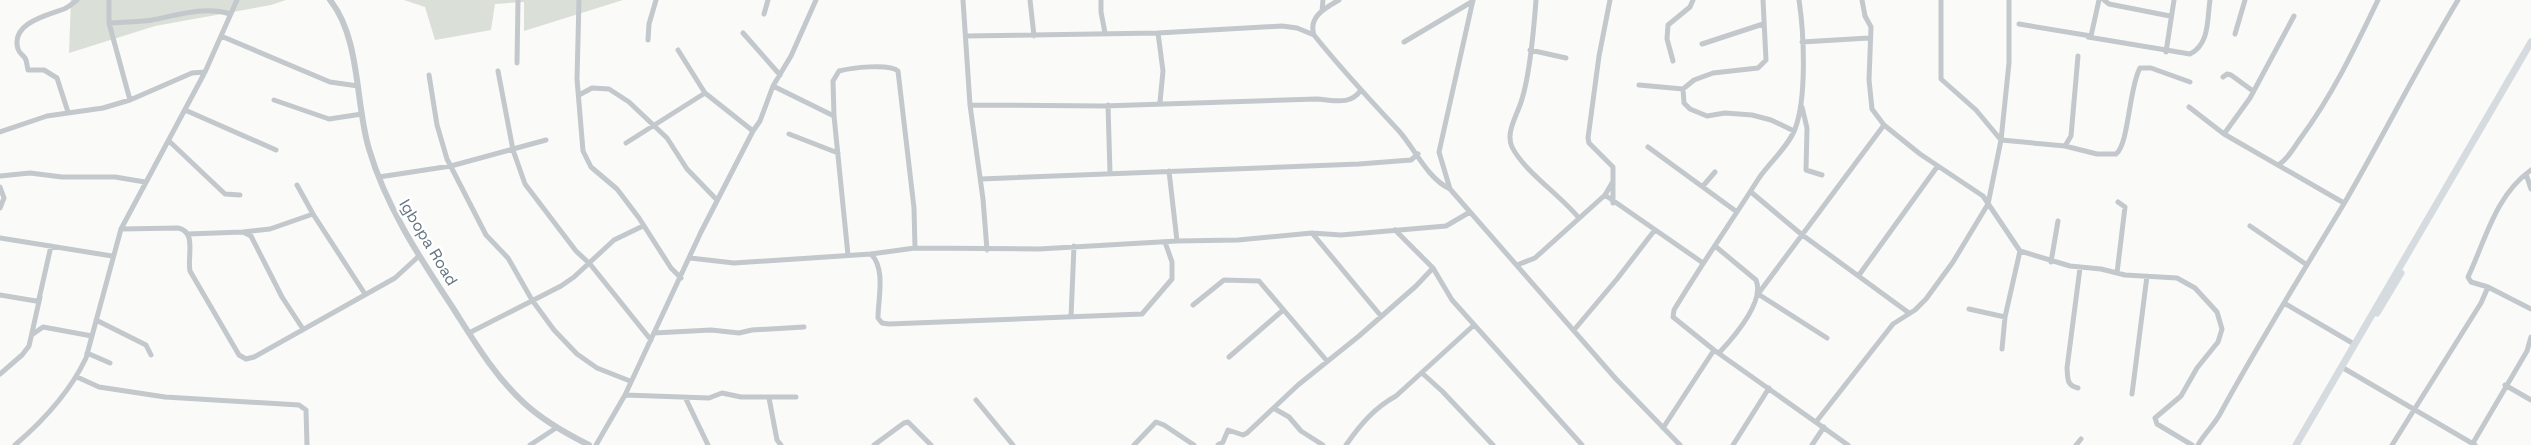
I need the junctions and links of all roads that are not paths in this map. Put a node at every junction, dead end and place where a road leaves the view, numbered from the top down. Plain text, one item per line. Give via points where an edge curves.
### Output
1 (77, 0) edge
2 (109, 0) edge
3 (237, 0) edge
4 (330, 0) edge
5 (518, 0) edge
6 (578, 0) edge
7 (656, 0) edge
8 (768, 0) edge
9 (816, 0) edge
10 (963, 0) edge
11 (1030, 0) edge
12 (1101, 0) edge
13 (1323, 0) edge
14 (1339, 0) edge
15 (1473, 0) edge
16 (1536, 0) edge
17 (1610, 0) edge
18 (1692, 0) edge
19 (1763, 0) edge
20 (1799, 0) edge
21 (1862, 0) edge
22 (1941, 0) edge
23 (2009, 0) edge
24 (2099, 0) edge
25 (2104, 0) edge
26 (2174, 0) edge
27 (2210, 0) edge
28 (2245, 0) edge
29 (2378, 0) edge
30 (2458, 0) edge
31 (1322, 11) junction
32 (230, 14) junction
33 (764, 14) dead end
34 (2170, 16) junction
35 (2294, 16) dead end
36 (109, 23) junction
37 (1763, 24) junction
38 (2019, 24) dead end
39 (743, 33) dead end
40 (1158, 33) junction
41 (1105, 34) junction
42 (2235, 34) dead end
43 (1314, 35) junction
44 (221, 36) junction
45 (966, 36) junction
46 (1034, 36) junction
47 (2088, 37) junction
48 (1869, 38) junction
49 (648, 40) dead end
50 (1404, 42) dead end
51 (1802, 42) junction
52 (2531, 42) edge
53 (1702, 44) dead end
54 (678, 50) dead end
55 (1530, 50) junction
56 (2531, 51) edge
57 (2166, 52) junction
58 (2078, 56) dead end
59 (1566, 58) dead end
60 (1673, 61) dead end
61 (517, 63) dead end
62 (498, 71) dead end
63 (205, 72) junction
64 (780, 74) junction
65 (429, 75) dead end
66 (2223, 76) dead end
67 (2190, 82) dead end
68 (1639, 84) dead end
69 (358, 86) junction
70 (772, 86) junction
71 (1683, 89) junction
72 (1361, 90) junction
73 (2253, 90) junction
74 (705, 93) junction
75 (578, 95) junction
76 (130, 100) junction
77 (274, 100) dead end
78 (1160, 102) junction
79 (1801, 104) junction
80 (970, 105) junction
81 (1108, 105) junction
82 (2189, 107) dead end
83 (185, 110) junction
84 (68, 112) junction
85 (362, 114) junction
86 (834, 116) junction
87 (652, 125) junction
88 (1884, 125) junction
89 (753, 131) junction
90 (1794, 131) junction
91 (0, 132) edge
92 (789, 134) dead end
93 (2224, 134) junction
94 (546, 140) dead end
95 (2001, 140) junction
96 (169, 141) junction
97 (626, 142) dead end
98 (2065, 146) junction
99 (1648, 147) dead end
100 (276, 150) dead end
101 (513, 150) junction
102 (838, 152) junction
103 (1418, 154) junction
104 (2464, 161) junction
105 (451, 166) junction
106 (1937, 166) junction
107 (2278, 166) junction
108 (2531, 170) edge
109 (1169, 171) junction
110 (1715, 172) dead end
111 (1110, 173) junction
112 (2526, 174) junction
113 (1822, 175) dead end
114 (0, 176) edge
115 (379, 177) junction
116 (981, 180) junction
117 (145, 182) junction
118 (1612, 183) junction
119 (297, 185) dead end
120 (1703, 186) junction
121 (0, 187) edge
122 (1450, 188) junction
123 (2531, 189) edge
124 (1751, 192) junction
125 (240, 195) dead end
126 (1605, 195) junction
127 (717, 200) junction
128 (2118, 202) dead end
129 (1613, 203) junction
130 (2344, 203) junction
131 (1988, 204) junction
132 (0, 208) edge
133 (1470, 212) junction
134 (1738, 212) junction
135 (313, 214) junction
136 (1578, 217) junction
137 (2058, 221) dead end
138 (643, 226) junction
139 (2250, 226) dead end
140 (121, 229) junction
141 (1395, 230) junction
142 (1654, 231) junction
143 (243, 232) junction
144 (1312, 233) junction
145 (188, 234) junction
146 (1801, 234) junction
147 (0, 238) edge
148 (1177, 241) junction
149 (1165, 242) junction
150 (51, 246) junction
151 (1074, 246) junction
152 (1715, 246) junction
153 (914, 248) junction
154 (987, 250) junction
155 (2020, 251) junction
156 (871, 254) junction
157 (848, 255) junction
158 (112, 256) junction
159 (419, 256) junction
160 (690, 258) junction
161 (2051, 262) junction
162 (1703, 263) junction
163 (590, 264) junction
164 (1517, 264) junction
165 (2307, 265) junction
166 (1433, 268) junction
167 (2080, 268) junction
168 (2117, 273) junction
169 (1859, 276) junction
170 (2147, 276) junction
171 (681, 278) junction
172 (2488, 287) junction
173 (365, 294) junction
174 (1758, 294) junction
175 (0, 295) edge
176 (40, 297) junction
177 (532, 300) junction
178 (2284, 303) junction
179 (2531, 304) edge
180 (1193, 305) dead end
181 (2531, 308) edge
182 (1969, 309) dead end
183 (1282, 311) junction
184 (1909, 313) junction
185 (1381, 316) junction
186 (36, 317) junction
187 (1071, 317) junction
188 (2005, 317) junction
189 (96, 320) junction
190 (1474, 325) junction
191 (43, 327) junction
192 (804, 327) dead end
193 (303, 329) junction
194 (1574, 330) junction
195 (654, 333) junction
196 (33, 334) junction
197 (469, 334) junction
198 (92, 336) junction
199 (2531, 337) edge
200 (1827, 338) dead end
201 (651, 340) junction
202 (2354, 344) junction
203 (2002, 349) dead end
204 (1716, 352) junction
205 (87, 353) junction
206 (151, 355) dead end
207 (1230, 357) dead end
208 (1327, 361) junction
209 (110, 363) dead end
210 (2345, 369) junction
211 (1422, 373) junction
212 (0, 374) edge
213 (77, 376) junction
214 (630, 381) junction
215 (2505, 385) junction
216 (1769, 388) junction
217 (2078, 388) dead end
218 (2132, 394) dead end
219 (625, 395) junction
220 (685, 397) junction
221 (768, 398) junction
222 (796, 398) dead end
223 (976, 400) dead end
224 (2531, 400) edge
225 (1275, 409) junction
226 (2415, 409) junction
227 (1816, 422) junction
228 (1824, 427) junction
229 (556, 428) junction
230 (1663, 428) junction
231 (2081, 439) dead end
232 (2474, 444) edge
233 (15, 445) edge
234 (306, 445) edge
235 (530, 445) edge
236 (589, 445) edge
237 (596, 445) edge
238 (708, 445) edge
239 (781, 445) edge
240 (874, 445) edge
241 (931, 445) edge
242 (1013, 445) edge
243 (1134, 445) edge
244 (1194, 445) edge
245 (1218, 445) edge
246 (1323, 445) edge
247 (1346, 445) edge
248 (1493, 445) edge
249 (1582, 445) edge
250 (1680, 445) edge
251 (1733, 445) edge
252 (1812, 445) edge
253 (1848, 445) edge
254 (2076, 445) edge
255 (2192, 445) edge
256 (2198, 445) edge
257 (2296, 445) edge
258 (2301, 445) edge
259 (2392, 445) edge

1 - 84 street via 25,27 18,43 28,70 44,70 57,78
2 - 36 street
3 - 32 street
4 - 69 street, Igbopa Road via 345,27
5 - 61 street
6 - 75 street
7 - 49 street
8 - 33 street
9 - 64 street
10 - 45 street
11 - 46 street
12 - 41 street
13 - 31 street
14 - 31 street
15 - 50 street
15 - 122 street via 1439,152
16 - 55 street
17 - 118 street via 1588,138 1612,167
18 - 60 street via 1690,7 1668,24 1667,39
19 - 37 street
20 - 51 street
21 - 48 street via 1871,27
22 - 95 street via 1941,79 1976,110
23 - 95 street via 2009,63
24 - 47 street via 2094,32
25 - 34 street via 2109,4
26 - 34 street
27 - 57 street via 2208,22 2198,50 2190,54
28 - 42 street
29 - 107 street via 2328,98 2289,157
30 - 130 street
31 - 43 street via 1313,20
32 - 36 street via 212,11
32 - 44 street
34 - 57 street
35 - 73 street
36 - 76 street
37 - 53 street
37 - 71 street via 1766,60 1762,65 1713,73 1694,80
38 - 47 street
39 - 64 street
40 - 41 street
40 - 43 street via 1286,26
40 - 78 street via 1163,72
41 - 46 street
43 - 72 street
44 - 63 street
44 - 69 street via 330,82
45 - 46 street
45 - 80 street
47 - 57 street
48 - 51 street
48 - 88 street via 1870,104
51 - 79 street
52 - 104 main road
54 - 74 street
55 - 59 street
55 - 136 street via 1524,95 1510,141 1513,149
56 - 104 main road
58 - 98 street via 2072,136
62 - 101 street
63 - 76 street via 192,73
63 - 83 street
64 - 70 street
65 - 105 street via 441,144
66 - 73 street via 2231,75
67 - 98 street via 2151,68 2140,68 2119,152 2097,154
68 - 71 street
69 - 85 street, Igbopa Road
70 - 86 street
70 - 89 street via 760,121
71 - 90 street via 1684,103 1698,113 1708,116 1752,114
72 - 78 street via 1348,100
72 - 103 street
73 - 93 street
74 - 87 street
74 - 89 street
75 - 87 street via 592,88 609,89 629,102
75 - 138 street via 583,151 591,167 617,189
76 - 84 street via 103,108
77 - 85 street via 329,119
78 - 81 street
79 - 90 street
79 - 113 street via 1806,128 1806,170
80 - 81 street
80 - 116 street
81 - 111 street
82 - 93 street
83 - 96 street
83 - 100 street
84 - 91 street
85 - 115 street, Igbopa Road
86 - 102 street
86 - 153 street via 833,81 839,71 883,67 898,71 914,208
87 - 97 street
87 - 127 street via 667,138 699,184
88 - 106 street
88 - 146 street
89 - 127 street
90 - 124 street
92 - 102 street
93 - 107 street
94 - 101 street
95 - 98 street
95 - 131 street
96 - 117 street
96 - 125 street via 226,194
99 - 120 street
101 - 105 street
101 - 163 street via 528,189 580,257
102 - 157 street
103 - 109 street via 1411,160 1360,164
103 - 122 street via 1434,177
104 - 202 main road
104 - 210 main road
105 - 115 street
105 - 177 street via 486,235 508,258
106 - 131 street via 1979,193
106 - 169 street
107 - 130 street
108 - 112 street
109 - 111 street
109 - 148 street
110 - 120 street
111 - 116 street
112 - 123 street
112 - 172 street via 2512,187 2492,218 2468,277 2471,282
114 - 117 street via 30,173 115,177
115 - 159 street, Igbopa Road
116 - 154 street
117 - 140 street
118 - 126 street
118 - 129 street
119 - 135 street
120 - 134 street
121 - 132 street via 4,198
122 - 133 street
124 - 134 street
124 - 146 street
126 - 129 street
126 - 136 street
127 - 160 street
128 - 168 street via 2125,207 2126,218
129 - 142 street
130 - 165 street
131 - 155 street
131 - 184 street via 1934,288
133 - 141 street via 1446,226
133 - 164 street
134 - 152 street
135 - 143 street via 270,229
135 - 173 street
136 - 164 street via 1535,258
137 - 161 street
138 - 163 street via 614,240
138 - 171 street
139 - 165 street
140 - 145 street via 178,228
140 - 158 street
141 - 144 street
141 - 166 street
142 - 162 street
142 - 194 street
143 - 145 street
143 - 193 street via 251,236 282,297
144 - 148 street via 1238,240
144 - 185 street
145 - 193 street via 190,271 239,355 246,359 254,357
146 - 169 street
146 - 174 street
147 - 150 street
148 - 149 street
149 - 151 street
149 - 187 street via 1172,262 1172,279 1142,314
150 - 158 street
150 - 176 street
151 - 154 street
151 - 187 street
152 - 162 street
152 - 174 street via 1756,280
153 - 154 street
153 - 156 street
155 - 161 street
155 - 188 street
156 - 157 street
156 - 187 street via 877,260 879,271 878,318 882,323
157 - 160 street via 734,263
158 - 189 street
159 - 173 street via 395,278
159 - 197 street, Igbopa Road
160 - 171 street
161 - 167 street
162 - 204 street via 1673,316
163 - 177 street via 561,286
163 - 201 street
164 - 194 street
165 - 178 street
166 - 185 street
166 - 190 street via 1452,300
167 - 168 street
167 - 217 street via 2067,368 2068,382
168 - 170 street
169 - 184 street
170 - 218 street
170 - 255 street via 2176,278 2195,288 2217,312 2221,322 2221,334 2214,349 2197,368 2180,396 2155,418 2157,424
171 - 195 street
172 - 181 street
172 - 226 street via 2470,322
173 - 193 street
174 - 200 street
174 - 204 street via 1747,315
175 - 176 street via 36,301
176 - 186 street
177 - 197 street
177 - 214 street via 554,330 584,360
178 - 202 street
178 - 256 street via 2219,416
179 - 181 street
180 - 183 street via 1224,280 1259,281
182 - 188 street
183 - 207 street
183 - 208 street
184 - 227 street via 1893,324
185 - 208 street
186 - 191 street
186 - 196 street
188 - 203 street
189 - 198 street
189 - 206 street via 146,345
190 - 211 street
190 - 249 street
191 - 196 street
191 - 198 street
192 - 195 street via 739,333 711,330
194 - 230 street
195 - 201 street
196 - 212 street via 24,353
197 - 229 street, Igbopa Road via 501,379
198 - 205 street
199 - 215 street via 2527,350
201 - 214 street
202 - 257 main road
204 - 216 street
204 - 230 street
205 - 209 street
205 - 213 street
208 - 225 street
210 - 226 street
210 - 258 main road
211 - 247 street via 1361,424
211 - 248 street
213 - 233 street
213 - 234 street via 99,387 164,397 303,406 307,416
214 - 219 street
215 - 224 street
215 - 232 street
216 - 227 street
216 - 251 street
219 - 220 street
219 - 237 street
220 - 221 street via 710,398 722,393
220 - 238 street
221 - 222 street
221 - 239 street via 777,440
223 - 242 street
225 - 245 street via 1243,435 1228,430
225 - 246 street
226 - 232 street
226 - 259 street
227 - 228 street
228 - 252 street
228 - 253 street
229 - 235 street
229 - 236 street, Igbopa Road
230 - 250 street
231 - 254 street
240 - 241 street via 908,422
243 - 244 street via 1156,422

